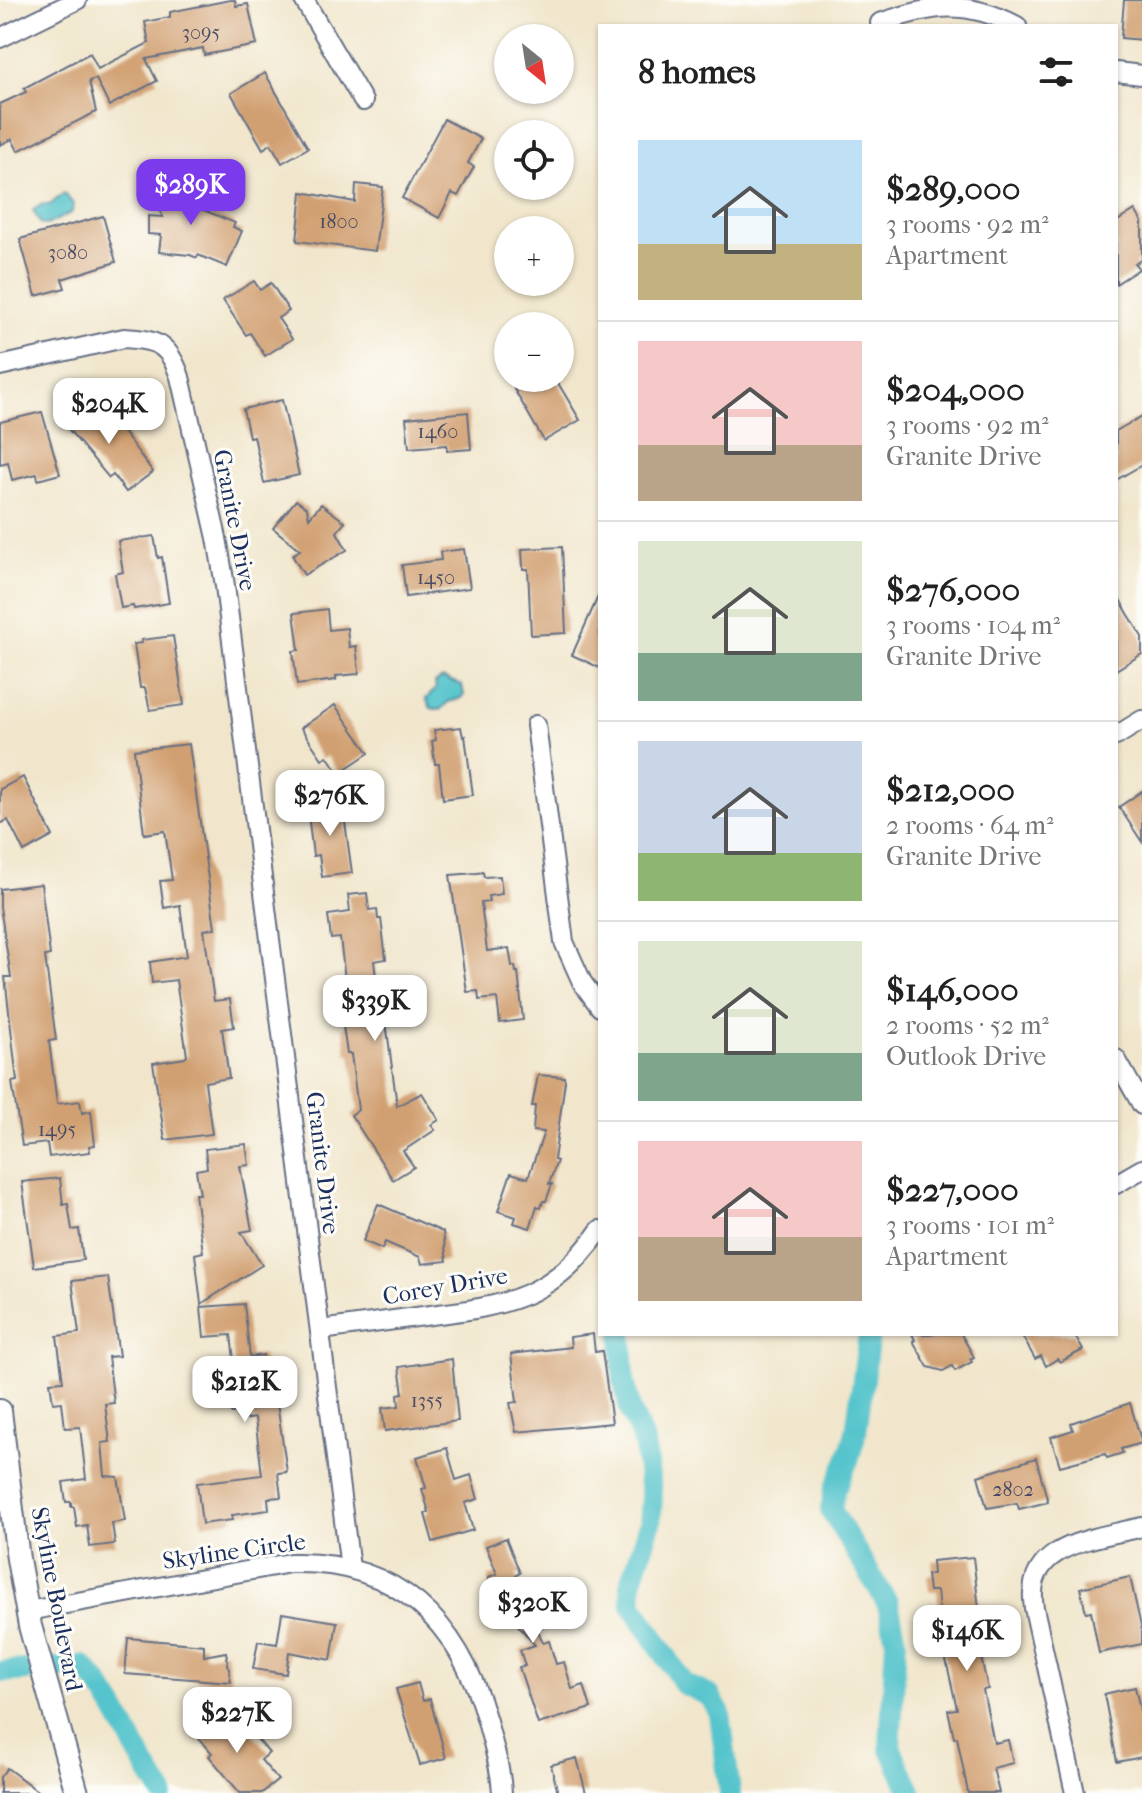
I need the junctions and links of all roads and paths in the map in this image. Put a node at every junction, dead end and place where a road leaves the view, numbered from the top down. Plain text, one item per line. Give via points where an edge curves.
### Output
1 (77, 0) edge
2 (304, 0) edge
3 (881, 24) edge
4 (1013, 24) edge
5 (0, 38) edge
6 (1118, 72) edge
7 (1142, 75) edge
8 (363, 101) dead end
9 (0, 366) edge
10 (1142, 720) edge
11 (536, 725) dead end
12 (1118, 735) edge
13 (598, 1004) edge
14 (1118, 1063) edge
15 (1142, 1105) edge
16 (1142, 1169) edge
17 (1118, 1183) edge
18 (598, 1233) edge
19 (321, 1330) junction
20 (0, 1411) edge
21 (2, 1436) edge
22 (1142, 1527) edge
23 (350, 1568) junction
24 (28, 1611) junction
25 (77, 1793) edge
26 (502, 1793) edge
27 (1075, 1793) edge

1 - 5 street
2 - 8 street
3 - 4 street via 919,10 964,4
6 - 7 street
9 - 19 street, Granite Drive via 124,338 145,339 162,345 180,377 222,568
10 - 12 street
11 - 13 street via 564,942
14 - 15 street
16 - 17 street
18 - 19 street, Corey Drive via 571,1266 517,1300 479,1310
19 - 23 street, Granite Drive
20 - 21 street, Skyline Boulevard
21 - 24 street, Skyline Boulevard
22 - 27 street via 1056,1552 1032,1584
23 - 24 street, Skyline Circle via 312,1562 267,1565
23 - 26 street, Skyline Circle via 411,1597 455,1644 480,1698
24 - 25 street, Skyline Boulevard

